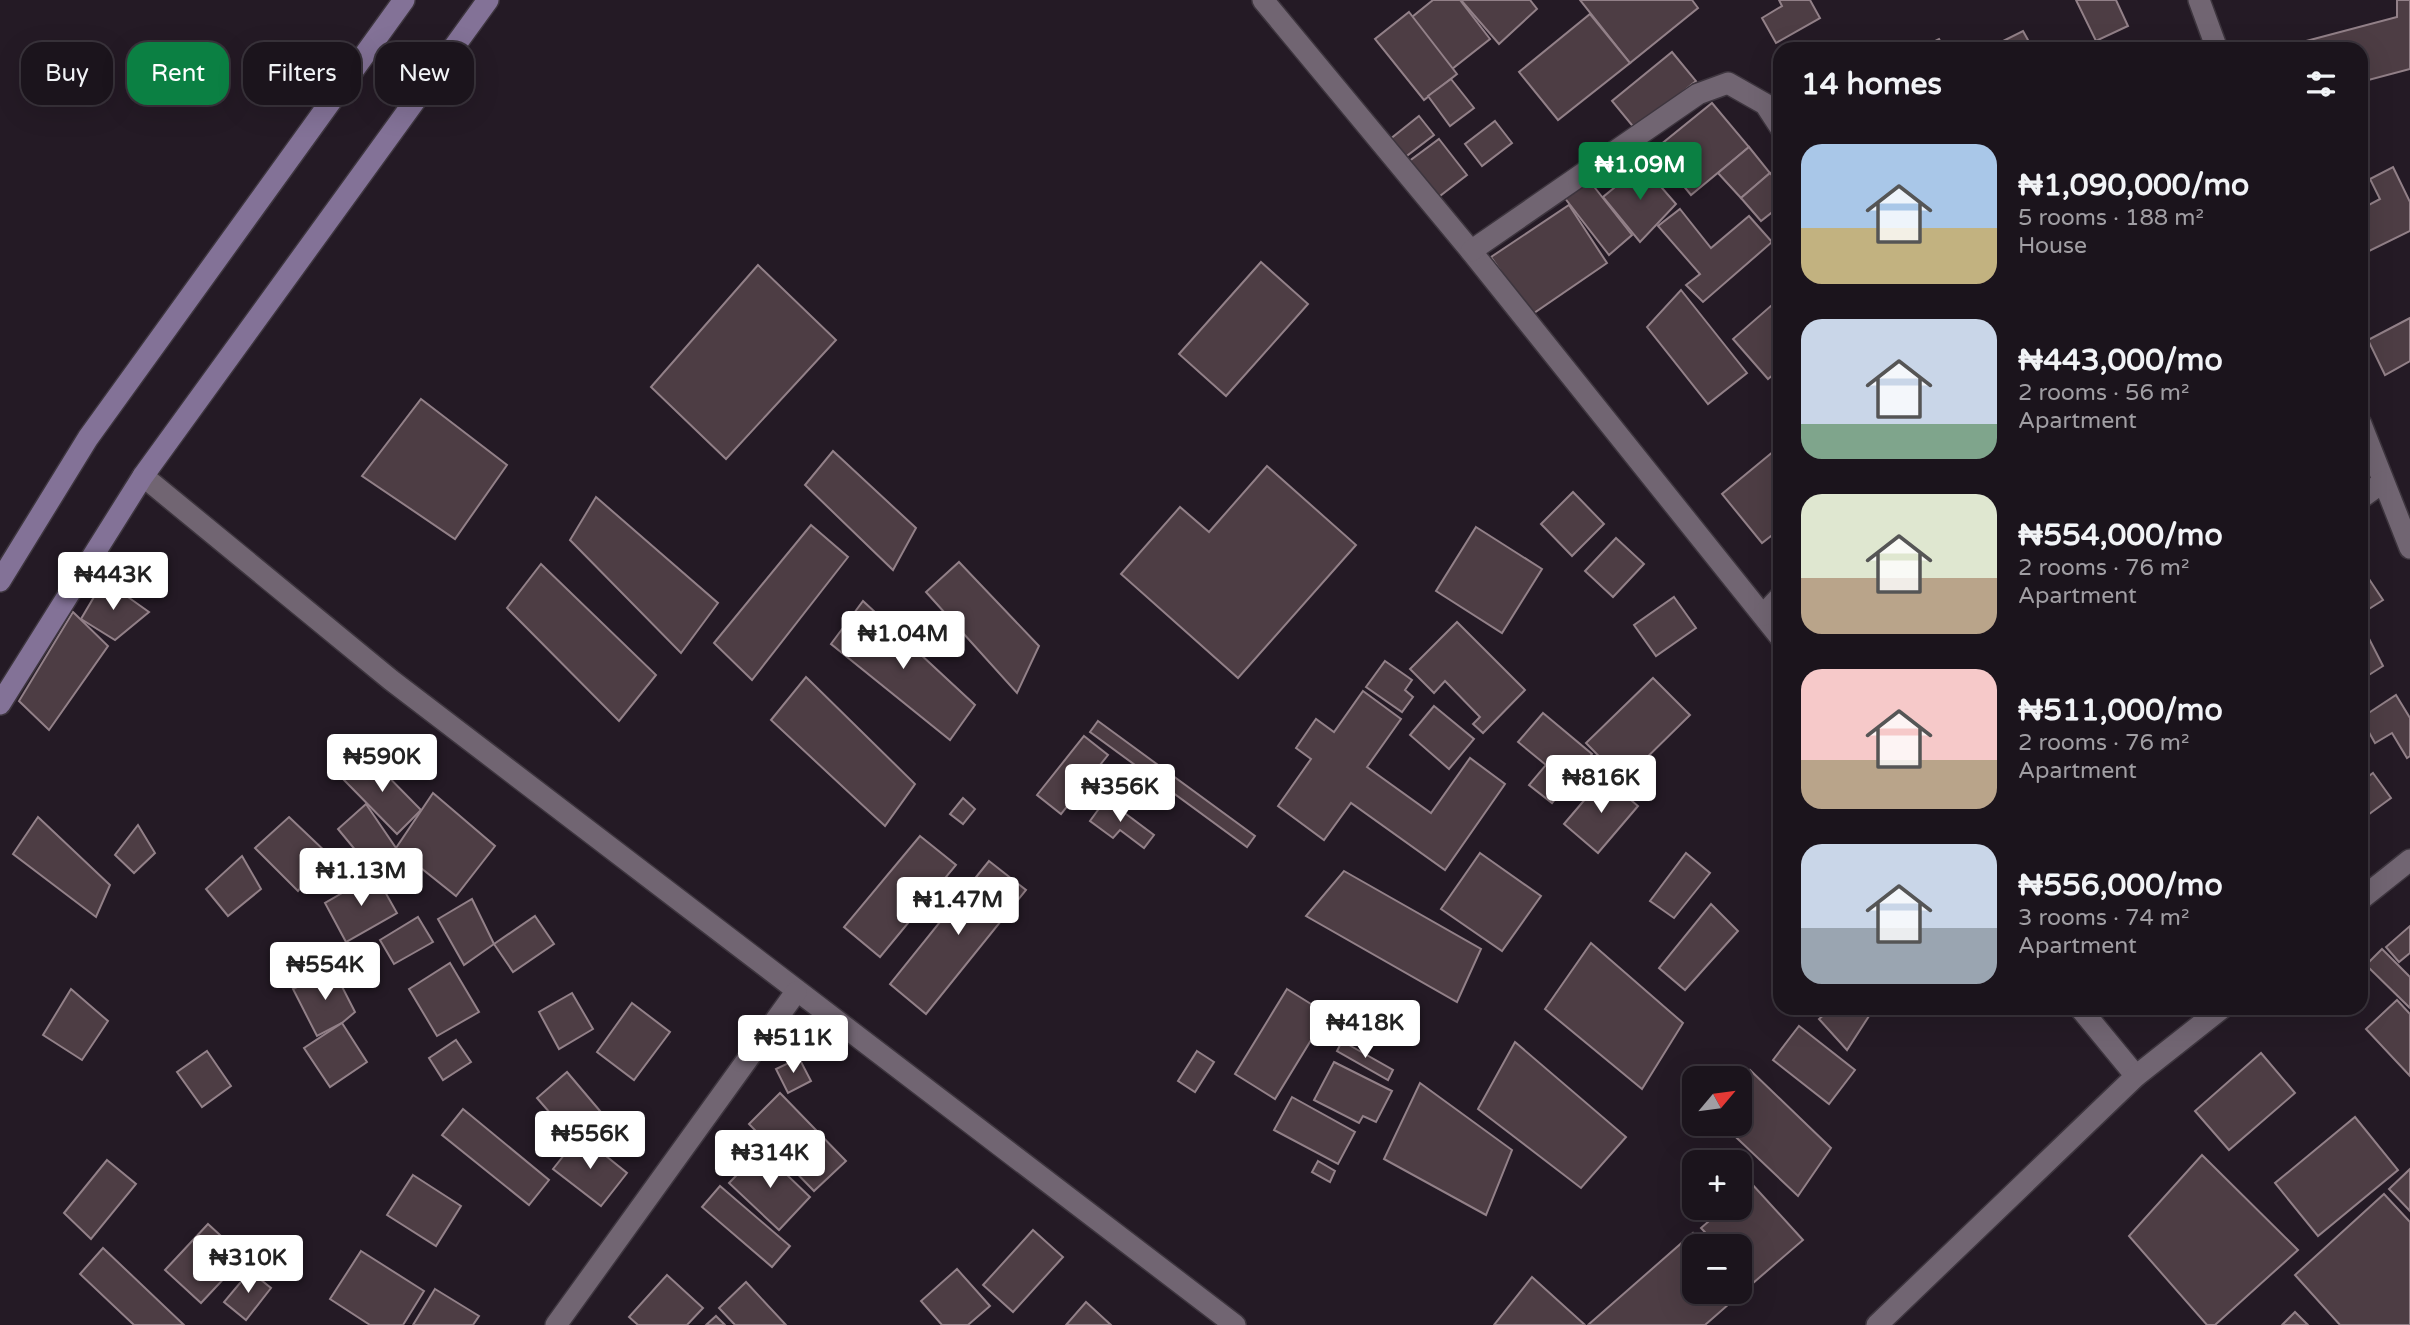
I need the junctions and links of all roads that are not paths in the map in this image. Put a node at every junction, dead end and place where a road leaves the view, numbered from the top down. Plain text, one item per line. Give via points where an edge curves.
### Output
1 (404, 0) edge
2 (488, 0) edge
3 (1264, 0) edge
4 (2199, 0) edge
5 (2214, 42) edge
6 (1773, 116) edge
7 (1471, 251) junction
8 (2368, 442) edge
9 (143, 476) junction
10 (2384, 482) junction
11 (2368, 493) edge
12 (2410, 548) edge
13 (0, 581) edge
14 (1773, 604) edge
15 (1763, 615) junction
16 (1773, 628) edge
17 (0, 704) edge
18 (2410, 860) edge
19 (2368, 893) edge
20 (796, 992) junction
21 (2086, 1015) edge
22 (2213, 1015) edge
23 (2136, 1076) junction
24 (559, 1324) edge
25 (1235, 1325) edge
26 (1877, 1325) edge

1 - 13 street via 88,438
2 - 9 street
3 - 7 street
4 - 5 street
6 - 7 street via 1765,104 1728,83 1698,94
7 - 15 street
8 - 10 street
9 - 17 street
9 - 20 street via 391,680
10 - 11 street
10 - 12 street
14 - 15 street
15 - 16 street
18 - 19 street
20 - 24 street
20 - 25 street
21 - 23 street
22 - 23 street
23 - 26 street

